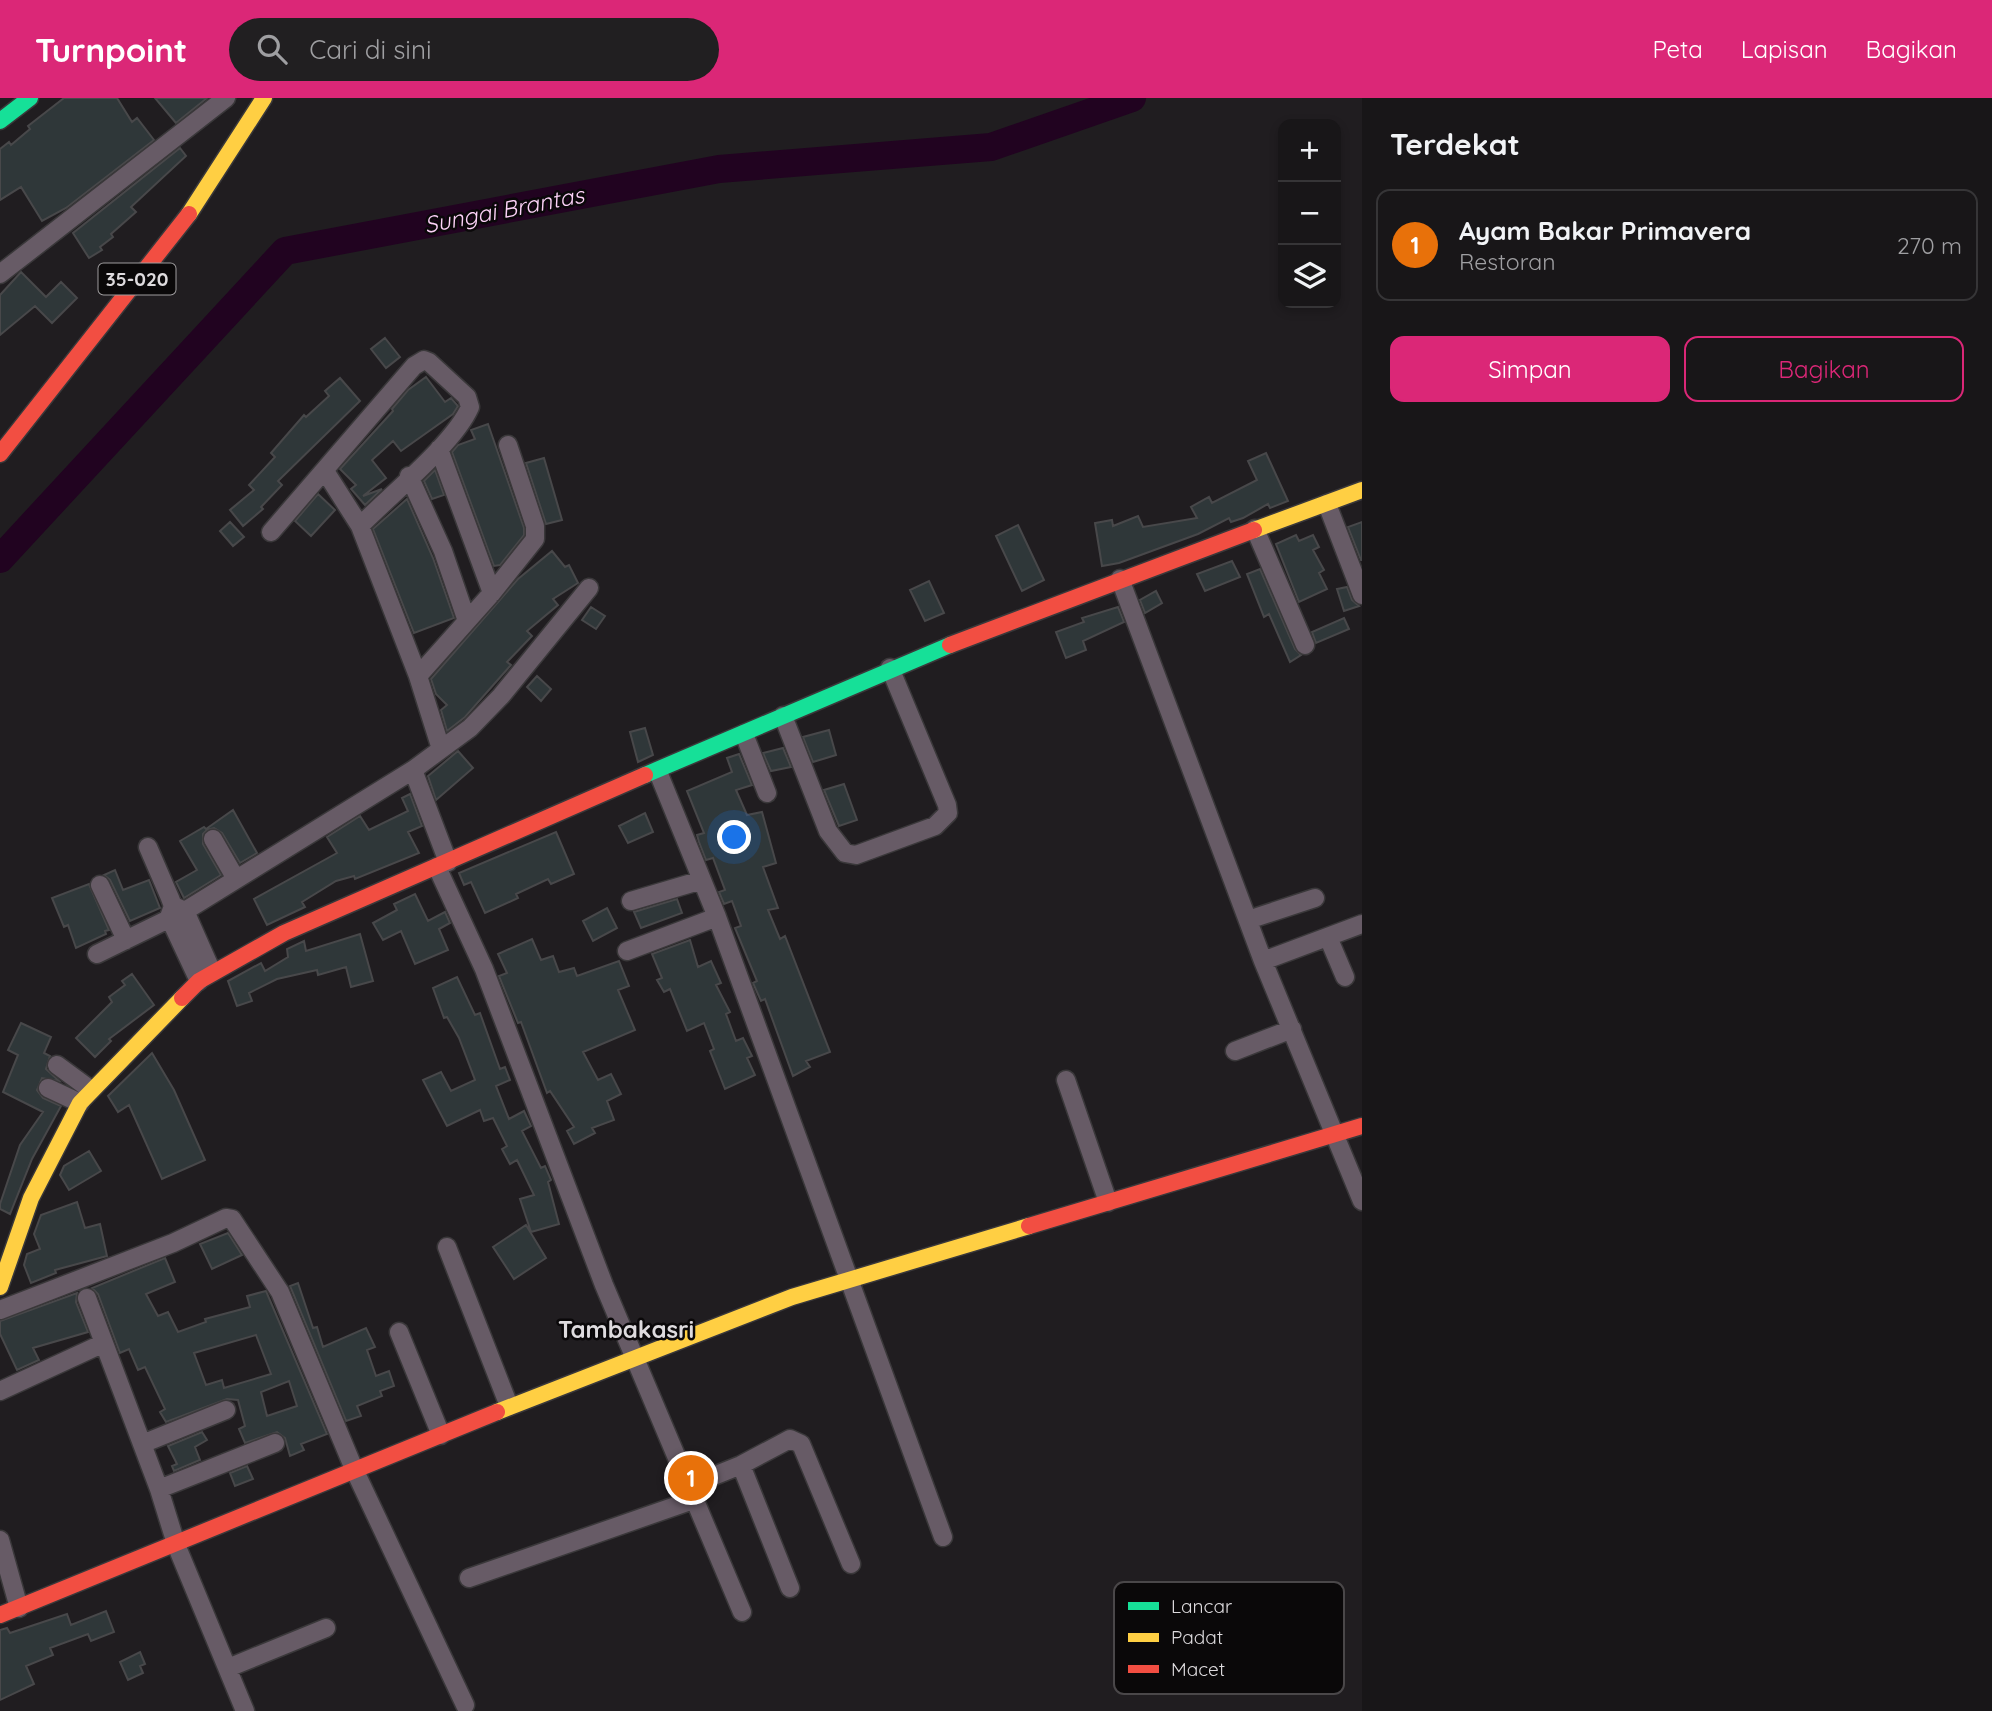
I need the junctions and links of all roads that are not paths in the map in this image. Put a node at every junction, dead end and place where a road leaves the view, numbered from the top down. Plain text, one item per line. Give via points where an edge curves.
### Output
1 (29, 98) edge
2 (226, 98) edge
3 (264, 98) edge
4 (0, 121) edge
5 (0, 274) edge
6 (508, 445) dead end
7 (439, 449) junction
8 (0, 454) edge
9 (325, 471) junction
10 (409, 476) junction
11 (1362, 490) edge
12 (1327, 504) junction
13 (359, 526) junction
14 (1255, 529) junction
15 (271, 532) dead end
16 (1120, 579) junction
17 (589, 588) dead end
18 (492, 593) junction
19 (1362, 596) edge
20 (467, 621) junction
21 (1305, 645) dead end
22 (890, 668) junction
23 (418, 676) junction
24 (783, 716) junction
25 (744, 734) junction
26 (441, 749) junction
27 (413, 770) junction
28 (658, 772) junction
29 (766, 793) dead end
30 (213, 839) dead end
31 (148, 846) dead end
32 (443, 865) junction
33 (236, 879) junction
34 (702, 880) junction
35 (100, 885) dead end
36 (1315, 898) dead end
37 (631, 901) dead end
38 (176, 911) junction
39 (717, 918) junction
40 (1248, 919) junction
41 (1362, 924) edge
42 (1328, 937) junction
43 (126, 940) junction
44 (627, 951) dead end
45 (97, 954) dead end
46 (1263, 961) junction
47 (205, 976) junction
48 (1345, 977) dead end
49 (1292, 1029) junction
50 (1235, 1051) dead end
51 (57, 1065) dead end
52 (1066, 1080) dead end
53 (48, 1088) dead end
54 (85, 1096) junction
55 (1362, 1126) edge
56 (1336, 1133) junction
57 (1362, 1201) edge
58 (1108, 1202) junction
59 (447, 1247) dead end
60 (850, 1276) junction
61 (0, 1287) edge
62 (87, 1298) dead end
63 (0, 1310) edge
64 (399, 1332) dead end
65 (104, 1343) junction
66 (633, 1357) junction
67 (0, 1391) edge
68 (509, 1406) junction
69 (226, 1410) dead end
70 (441, 1435) junction
71 (275, 1443) dead end
72 (142, 1444) junction
73 (741, 1465) junction
74 (354, 1469) junction
75 (159, 1489) junction
76 (691, 1493) junction
77 (943, 1536) dead end
78 (0, 1540) edge
79 (177, 1547) junction
80 (851, 1564) dead end
81 (469, 1578) dead end
82 (790, 1588) dead end
83 (19, 1608) junction
84 (742, 1612) dead end
85 (0, 1615) edge
86 (326, 1628) dead end
87 (228, 1668) junction
88 (465, 1705) dead end
89 (245, 1711) edge

1 - 4 street
2 - 5 street
3 - 8 street, 35-020 via 193,208
6 - 18 street via 536,533
7 - 9 street via 470,407 467,397 424,360
7 - 10 street
7 - 18 street
9 - 13 street
9 - 15 street
10 - 13 street
10 - 20 street via 443,551
11 - 12 street
12 - 14 street
12 - 19 street
13 - 23 street
14 - 16 street
14 - 21 street
16 - 22 street
16 - 40 street
17 - 26 street via 501,696
18 - 20 street
20 - 23 street
22 - 24 street
22 - 24 street via 947,805 948,813 935,826 856,855 845,853 828,831
23 - 26 street
24 - 25 street
25 - 28 street
25 - 29 street
26 - 27 street
27 - 32 street
27 - 33 street
28 - 32 street
28 - 34 street
30 - 33 street
31 - 38 street
32 - 47 street via 284,933
32 - 66 street
33 - 38 street
34 - 37 street
34 - 39 street
35 - 43 street
36 - 40 street
38 - 43 street
38 - 47 street
39 - 44 street
39 - 60 street
40 - 46 street
41 - 42 street
42 - 46 street
42 - 48 street
43 - 45 street
46 - 49 street
47 - 54 street
49 - 50 street
49 - 56 street
51 - 54 street
52 - 58 street
53 - 54 street
54 - 61 street via 31,1198
55 - 56 street
56 - 57 street
56 - 58 street
58 - 60 street
59 - 68 street
60 - 66 street
60 - 77 street
62 - 65 street
63 - 74 street via 232,1219 281,1292
64 - 70 street
65 - 67 street
65 - 72 street
66 - 68 street
66 - 76 street
68 - 70 street
69 - 72 street
70 - 74 street
71 - 75 street
72 - 75 street
73 - 76 street
73 - 80 street via 790,1439 801,1444
73 - 82 street
74 - 79 street
74 - 88 street
75 - 79 street
76 - 81 street
76 - 84 street
78 - 83 street
79 - 83 street
79 - 87 street
83 - 85 street
86 - 87 street
87 - 89 street

